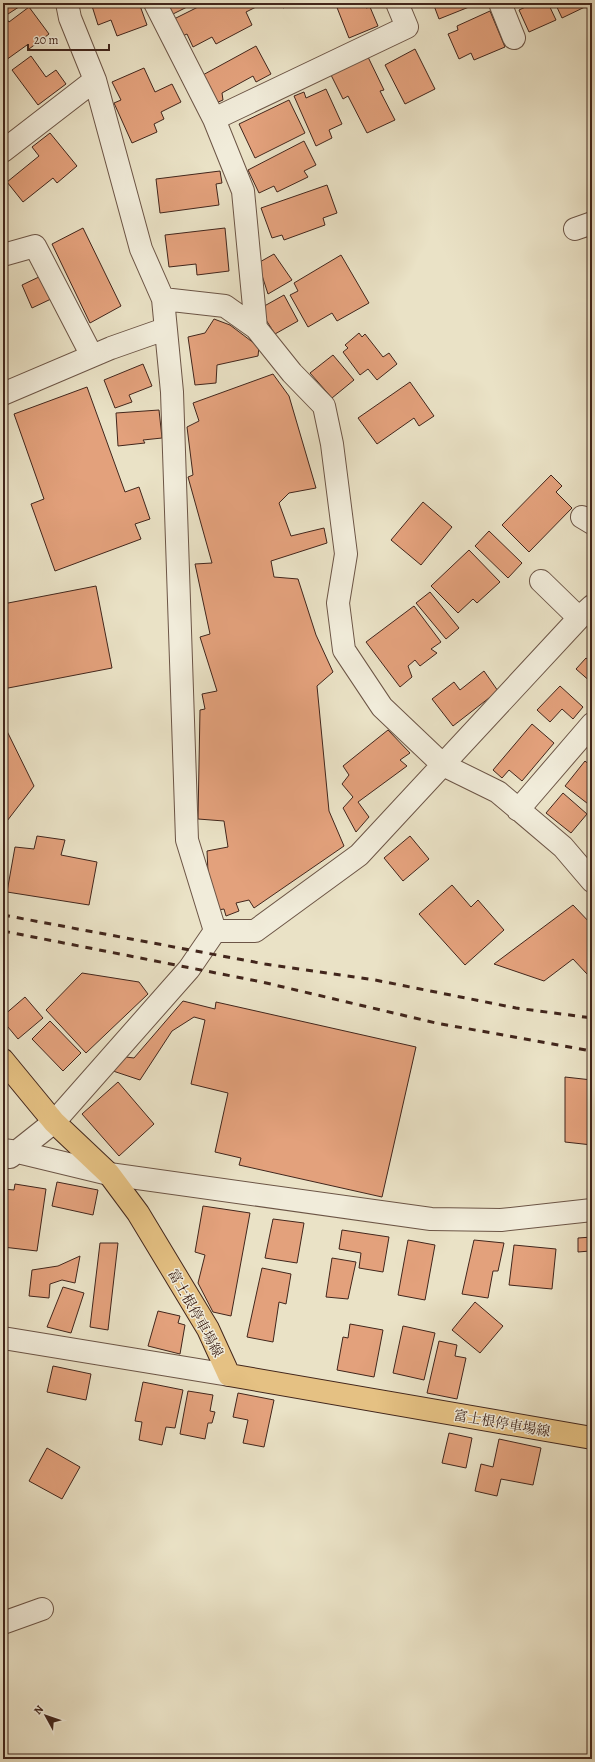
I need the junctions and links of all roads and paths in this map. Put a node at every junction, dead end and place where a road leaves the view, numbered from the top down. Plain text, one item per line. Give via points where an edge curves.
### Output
1 (67, 3) edge
2 (155, 3) edge
3 (397, 3) edge
4 (500, 3) edge
5 (514, 38) dead end
6 (95, 80) junction
7 (214, 119) junction
8 (3, 152) edge
9 (3, 255) edge
10 (163, 299) junction
11 (256, 328) junction
12 (165, 329) junction
13 (92, 356) junction
14 (3, 394) edge
15 (541, 581) dead end
16 (585, 612) edge
17 (592, 724) edge
18 (443, 765) junction
19 (518, 810) junction
20 (592, 881) edge
21 (215, 931) junction
22 (3, 1060) edge
23 (54, 1122) junction
24 (8, 1155) edge
25 (109, 1174) junction
26 (592, 1210) edge
27 (3, 1338) edge
28 (229, 1375) junction
29 (592, 1438) edge
30 (42, 1609) dead end
31 (3, 1622) edge

1 - 6 street via 70,18
2 - 7 street
3 - 7 street via 407,27
4 - 5 street
6 - 8 street
6 - 10 street via 141,249
7 - 11 street via 242,192
9 - 13 street via 35,246
10 - 11 street via 225,306
10 - 12 street
11 - 18 street via 292,373 324,406 332,444 346,554 338,603 344,650 382,707
12 - 13 street
12 - 21 street via 172,392 187,840
13 - 14 street
15 - 16 street
16 - 18 street
17 - 19 street
18 - 19 street via 498,792
18 - 21 street via 359,855 255,931
19 - 20 street via 563,847
21 - 23 street via 189,969
22 - 23 main road, 富士根停車場線
23 - 24 street
23 - 25 main road, 富士根停車場線
24 - 25 street
25 - 26 street via 432,1219 501,1220
25 - 28 main road, 富士根停車場線 via 138,1213 208,1329
27 - 28 street
28 - 29 main road, 富士根停車場線
30 - 31 street

